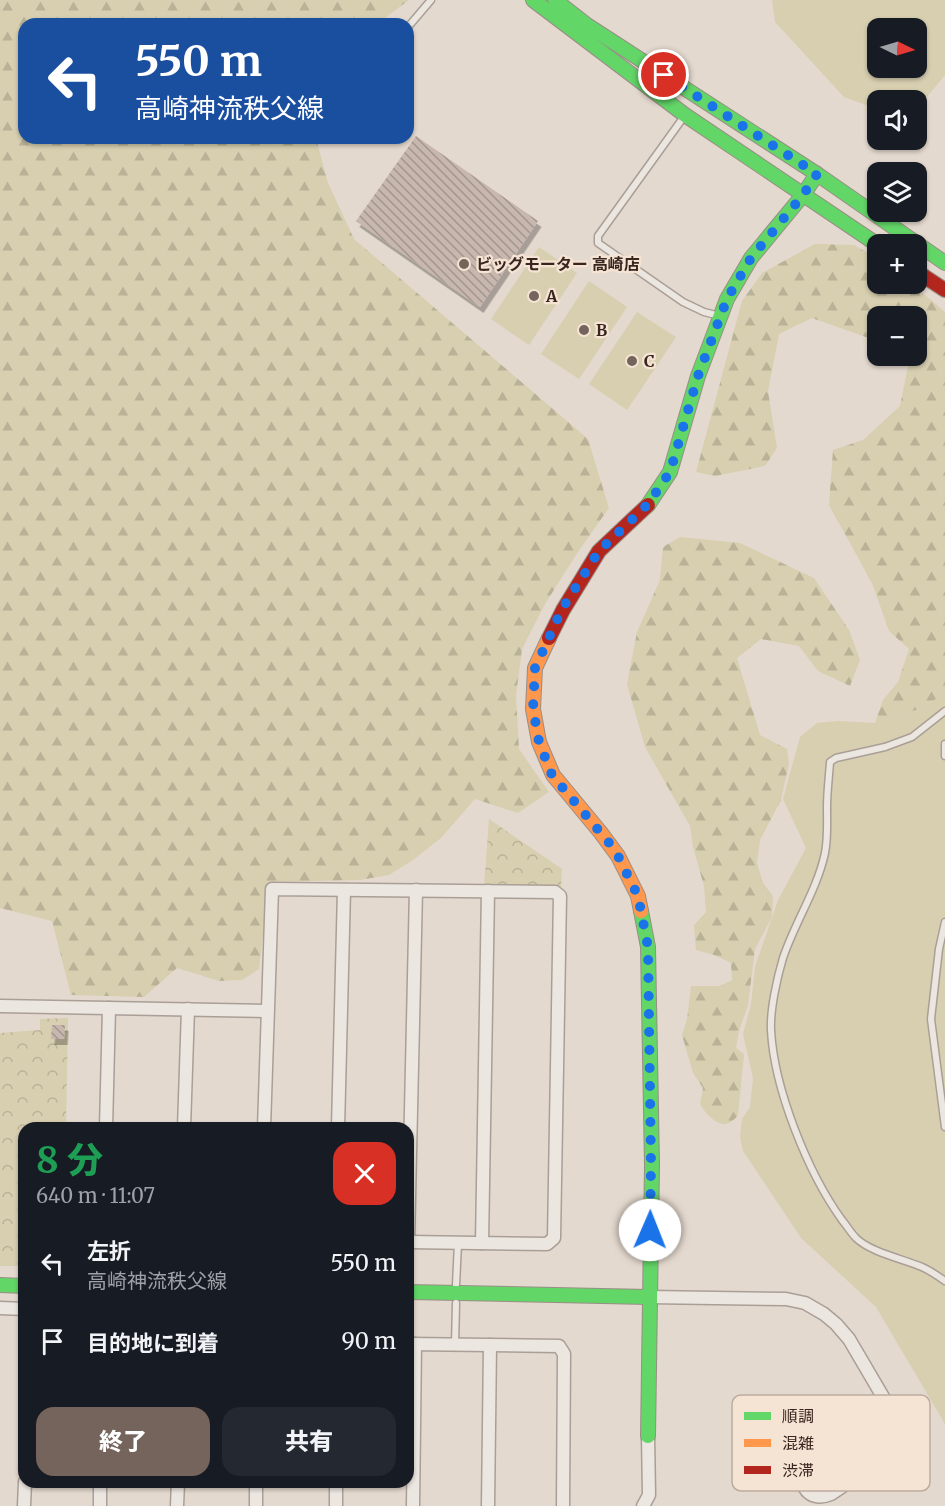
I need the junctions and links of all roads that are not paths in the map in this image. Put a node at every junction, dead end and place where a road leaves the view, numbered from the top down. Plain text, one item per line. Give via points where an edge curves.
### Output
1 (431, 0) edge
2 (533, 0) edge
3 (555, 0) edge
4 (414, 20) edge
5 (685, 115) junction
6 (817, 174) junction
7 (803, 195) junction
8 (867, 238) edge
9 (945, 263) edge
10 (927, 278) edge
11 (944, 289) edge
12 (721, 316) junction
13 (945, 711) edge
14 (945, 744) edge
15 (945, 756) edge
16 (344, 890) junction
17 (416, 890) junction
18 (488, 891) junction
19 (945, 922) edge
20 (0, 1006) edge
21 (109, 1008) junction
22 (188, 1009) junction
23 (267, 1011) junction
24 (106, 1122) edge
25 (184, 1122) edge
26 (264, 1122) edge
27 (338, 1122) edge
28 (411, 1122) edge
29 (945, 1127) edge
30 (414, 1242) edge
31 (458, 1243) junction
32 (482, 1244) junction
33 (945, 1281) edge
34 (0, 1285) edge
35 (456, 1285) dead end
36 (18, 1286) edge
37 (414, 1292) edge
38 (649, 1297) junction
39 (456, 1304) dead end
40 (0, 1308) edge
41 (18, 1309) edge
42 (414, 1344) edge
43 (455, 1345) junction
44 (490, 1345) junction
45 (881, 1395) edge
46 (648, 1436) joint
47 (25, 1488) edge
48 (100, 1488) edge
49 (178, 1488) edge
50 (256, 1488) edge
51 (336, 1488) edge
52 (413, 1488) edge
53 (807, 1491) edge
54 (836, 1491) edge
55 (24, 1506) edge
56 (100, 1506) edge
57 (177, 1506) edge
58 (256, 1506) edge
59 (336, 1506) edge
60 (413, 1506) edge
61 (488, 1506) edge
62 (563, 1506) edge
63 (643, 1506) edge

1 - 4 lane
2 - 5 street
3 - 6 street via 587,25
5 - 7 street
5 - 12 lane via 598,236 598,243 684,302
6 - 7 street
6 - 9 street
7 - 8 street
7 - 12 street via 751,258
10 - 11 street
12 - 38 street via 698,376 670,472 648,504 599,551 562,609 535,668 533,709 539,742 552,775 618,856 638,896 648,947
13 - 33 lane via 912,737 830,762 825,853 783,959 771,1029 789,1114 831,1204 865,1245 921,1266
14 - 15 lane
16 - 17 street
16 - 23 street via 272,889
16 - 27 street
17 - 18 street
17 - 28 street
18 - 32 street
18 - 32 street via 555,892 560,896 554,1238 548,1244
19 - 29 lane via 932,1019
20 - 21 street
21 - 22 street
21 - 24 street
22 - 23 street
22 - 25 street
23 - 26 street
30 - 31 street
31 - 32 street
31 - 35 lane
34 - 36 street
37 - 38 street
38 - 45 street via 786,1299 806,1303 836,1324 849,1339
38 - 46 street
39 - 43 lane
40 - 41 street
42 - 43 street
43 - 44 street
44 - 61 street
44 - 62 street via 559,1346 564,1354
46 - 63 street via 649,1495
47 - 55 street
48 - 56 street
49 - 57 street
50 - 58 street
51 - 59 street
52 - 60 street
53 - 54 street via 825,1497

